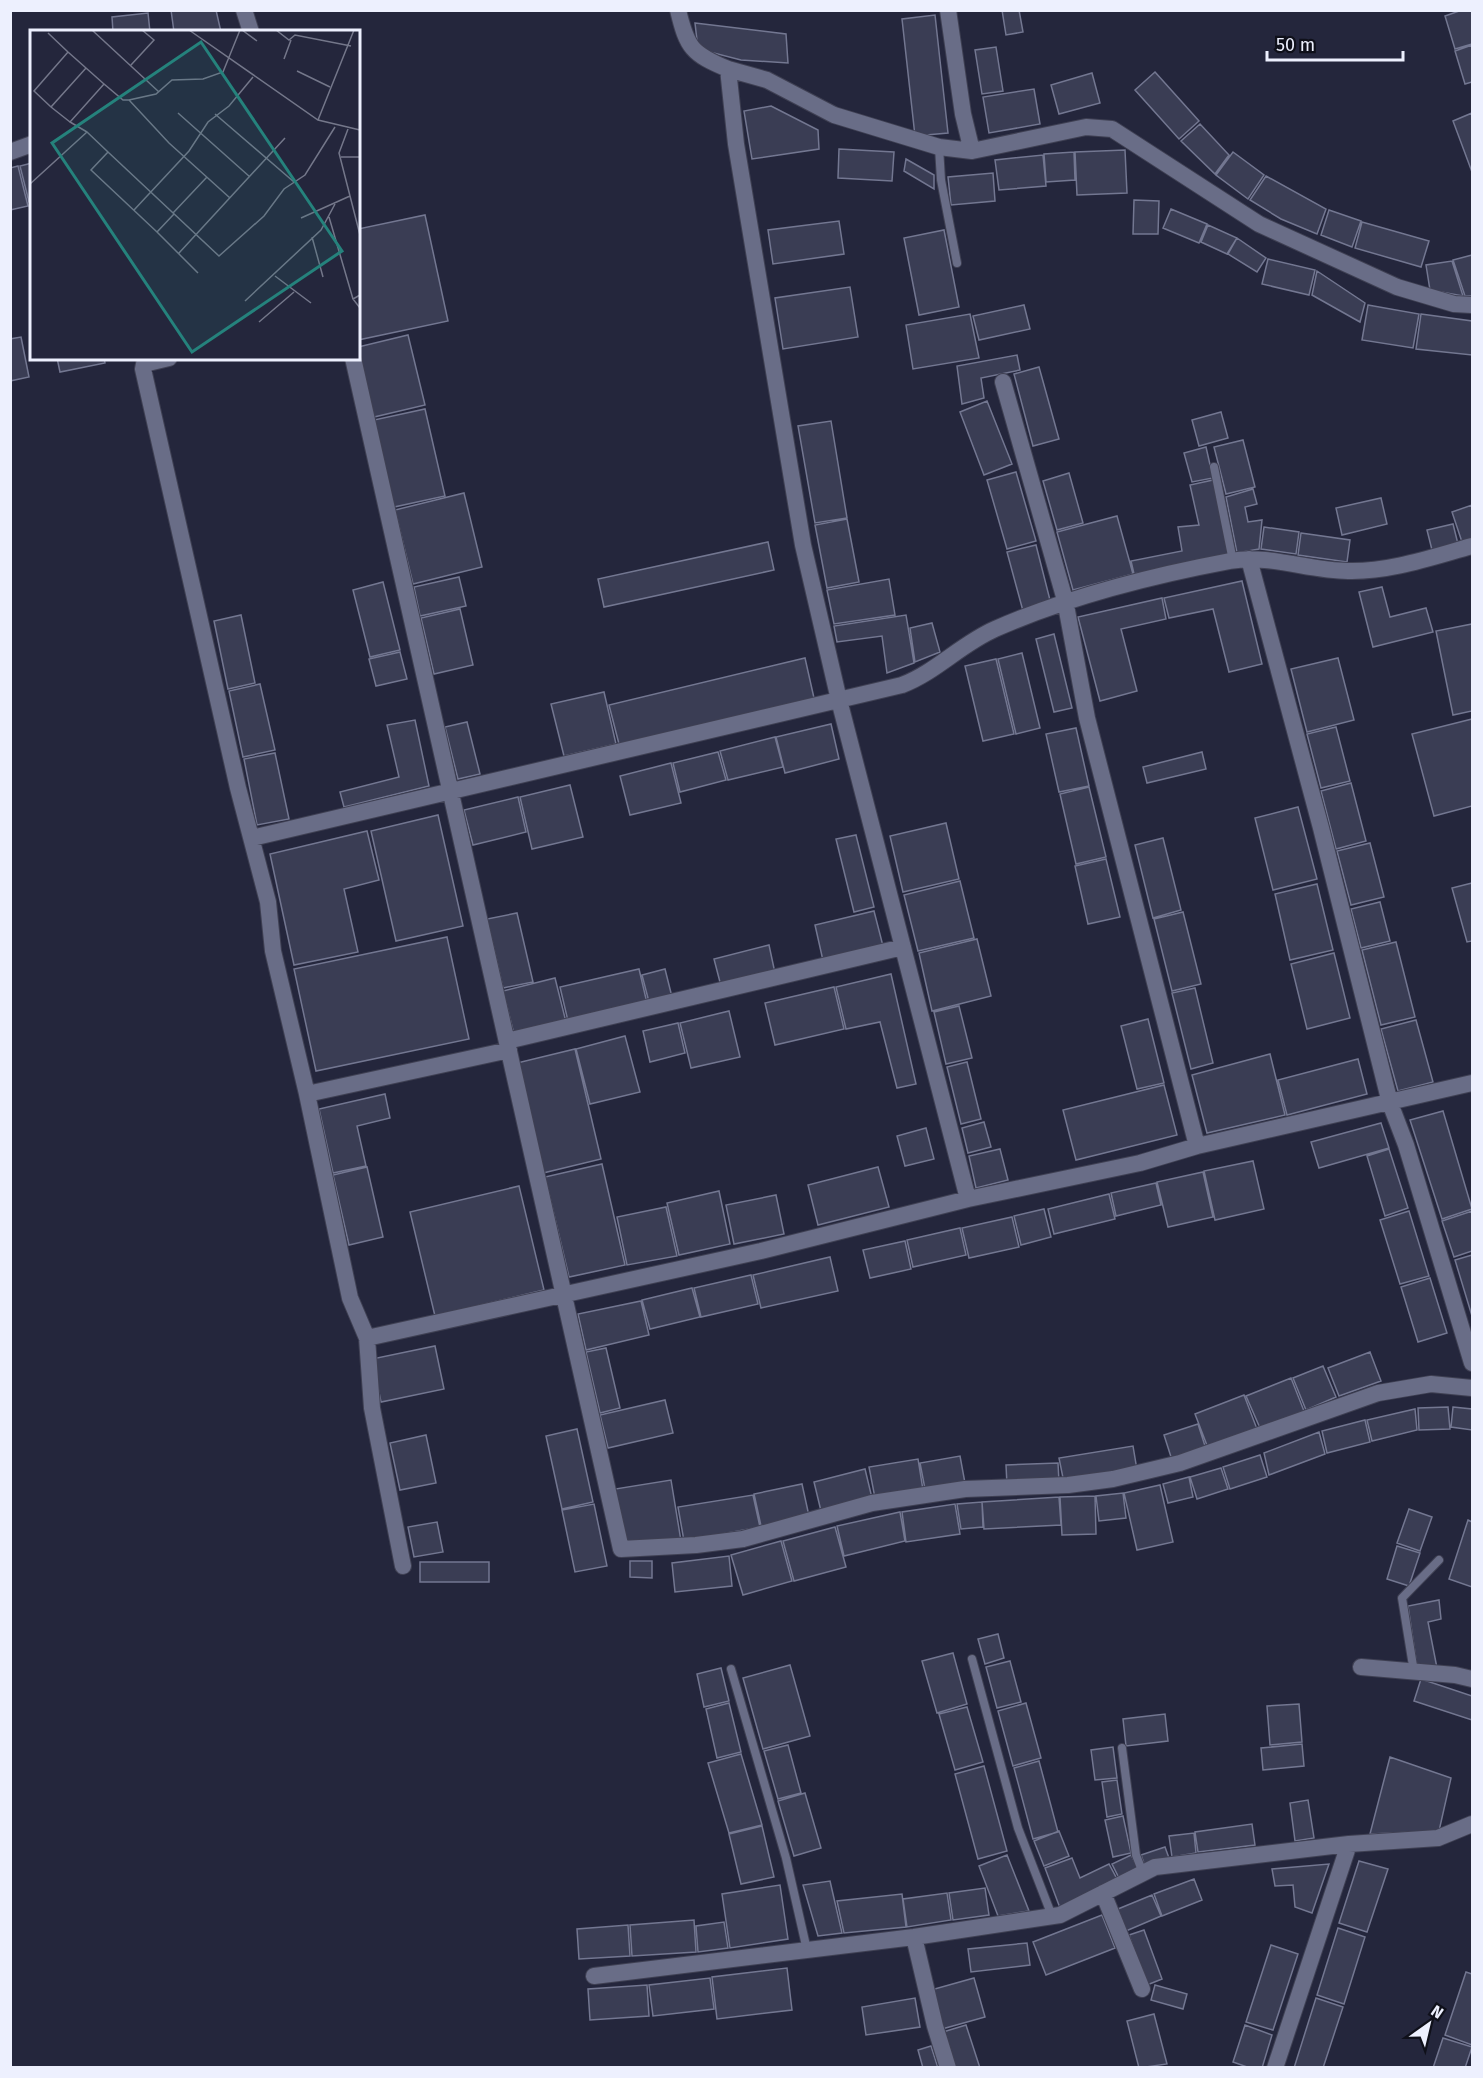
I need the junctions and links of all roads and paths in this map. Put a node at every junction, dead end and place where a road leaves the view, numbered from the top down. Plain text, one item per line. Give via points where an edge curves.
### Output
1 (244, 10) edge
2 (678, 10) edge
3 (948, 10) edge
4 (250, 30) edge
5 (728, 69) junction
6 (30, 145) edge
7 (939, 147) junction
8 (972, 151) junction
9 (10, 152) edge
10 (957, 262) dead end
11 (1473, 305) edge
12 (161, 360) edge
13 (353, 360) edge
14 (1003, 382) dead end
15 (1215, 466) dead end
16 (1473, 546) edge
17 (1241, 560) junction
18 (1065, 600) junction
19 (839, 699) junction
20 (450, 790) junction
21 (252, 838) junction
22 (903, 947) junction
23 (508, 1046) junction
24 (1473, 1083) edge
25 (307, 1094) junction
26 (1390, 1103) junction
27 (1197, 1146) junction
28 (968, 1199) junction
29 (562, 1294) junction
30 (367, 1338) junction
31 (1473, 1364) edge
32 (1473, 1388) edge
33 (1439, 1560) dead end
34 (403, 1566) dead end
35 (972, 1659) dead end
36 (1361, 1667) dead end
37 (731, 1669) dead end
38 (1414, 1672) junction
39 (1473, 1679) edge
40 (1122, 1748) dead end
41 (1473, 1824) edge
42 (1349, 1844) junction
43 (1143, 1873) junction
44 (1103, 1893) junction
45 (1052, 1916) junction
46 (914, 1937) junction
47 (807, 1950) junction
48 (594, 1976) dead end
49 (1142, 1989) dead end
50 (948, 2067) edge
51 (1275, 2067) edge

1 - 4 street
2 - 5 street via 685,40 693,51
3 - 8 street
5 - 7 street via 767,80 834,115
5 - 19 street via 736,144 803,545
6 - 9 street
7 - 8 street
7 - 10 lane via 941,180
8 - 11 street via 1086,128 1112,129 1259,224 1397,287 1454,304
12 - 21 street via 144,364 143,369
13 - 20 street
14 - 18 street
15 - 17 lane
16 - 17 street via 1382,570 1346,571
17 - 18 street
17 - 26 street via 1321,828
18 - 19 street via 982,635 920,678
18 - 27 street via 1087,718
19 - 20 street
19 - 22 street
20 - 21 street
20 - 23 street
21 - 25 street via 268,902 273,951
22 - 23 street
22 - 28 street
23 - 25 street
23 - 29 street
24 - 26 street
25 - 30 street via 350,1298
26 - 27 street
26 - 31 street via 1407,1145
27 - 28 street via 1140,1163
28 - 29 street via 760,1251
29 - 30 street
29 - 32 street via 623,1549 743,1539 872,1503 965,1489 1113,1479 1180,1463 1378,1393 1431,1384
30 - 34 street via 372,1408
33 - 38 lane via 1402,1598
35 - 45 lane via 1018,1828
36 - 38 street
37 - 47 lane via 786,1858
38 - 39 street
40 - 43 lane via 1136,1855
41 - 42 street via 1438,1838
42 - 43 street via 1155,1867
42 - 51 street
43 - 44 street
44 - 45 street
44 - 49 street
45 - 46 street
46 - 47 street
46 - 50 street
47 - 48 street

